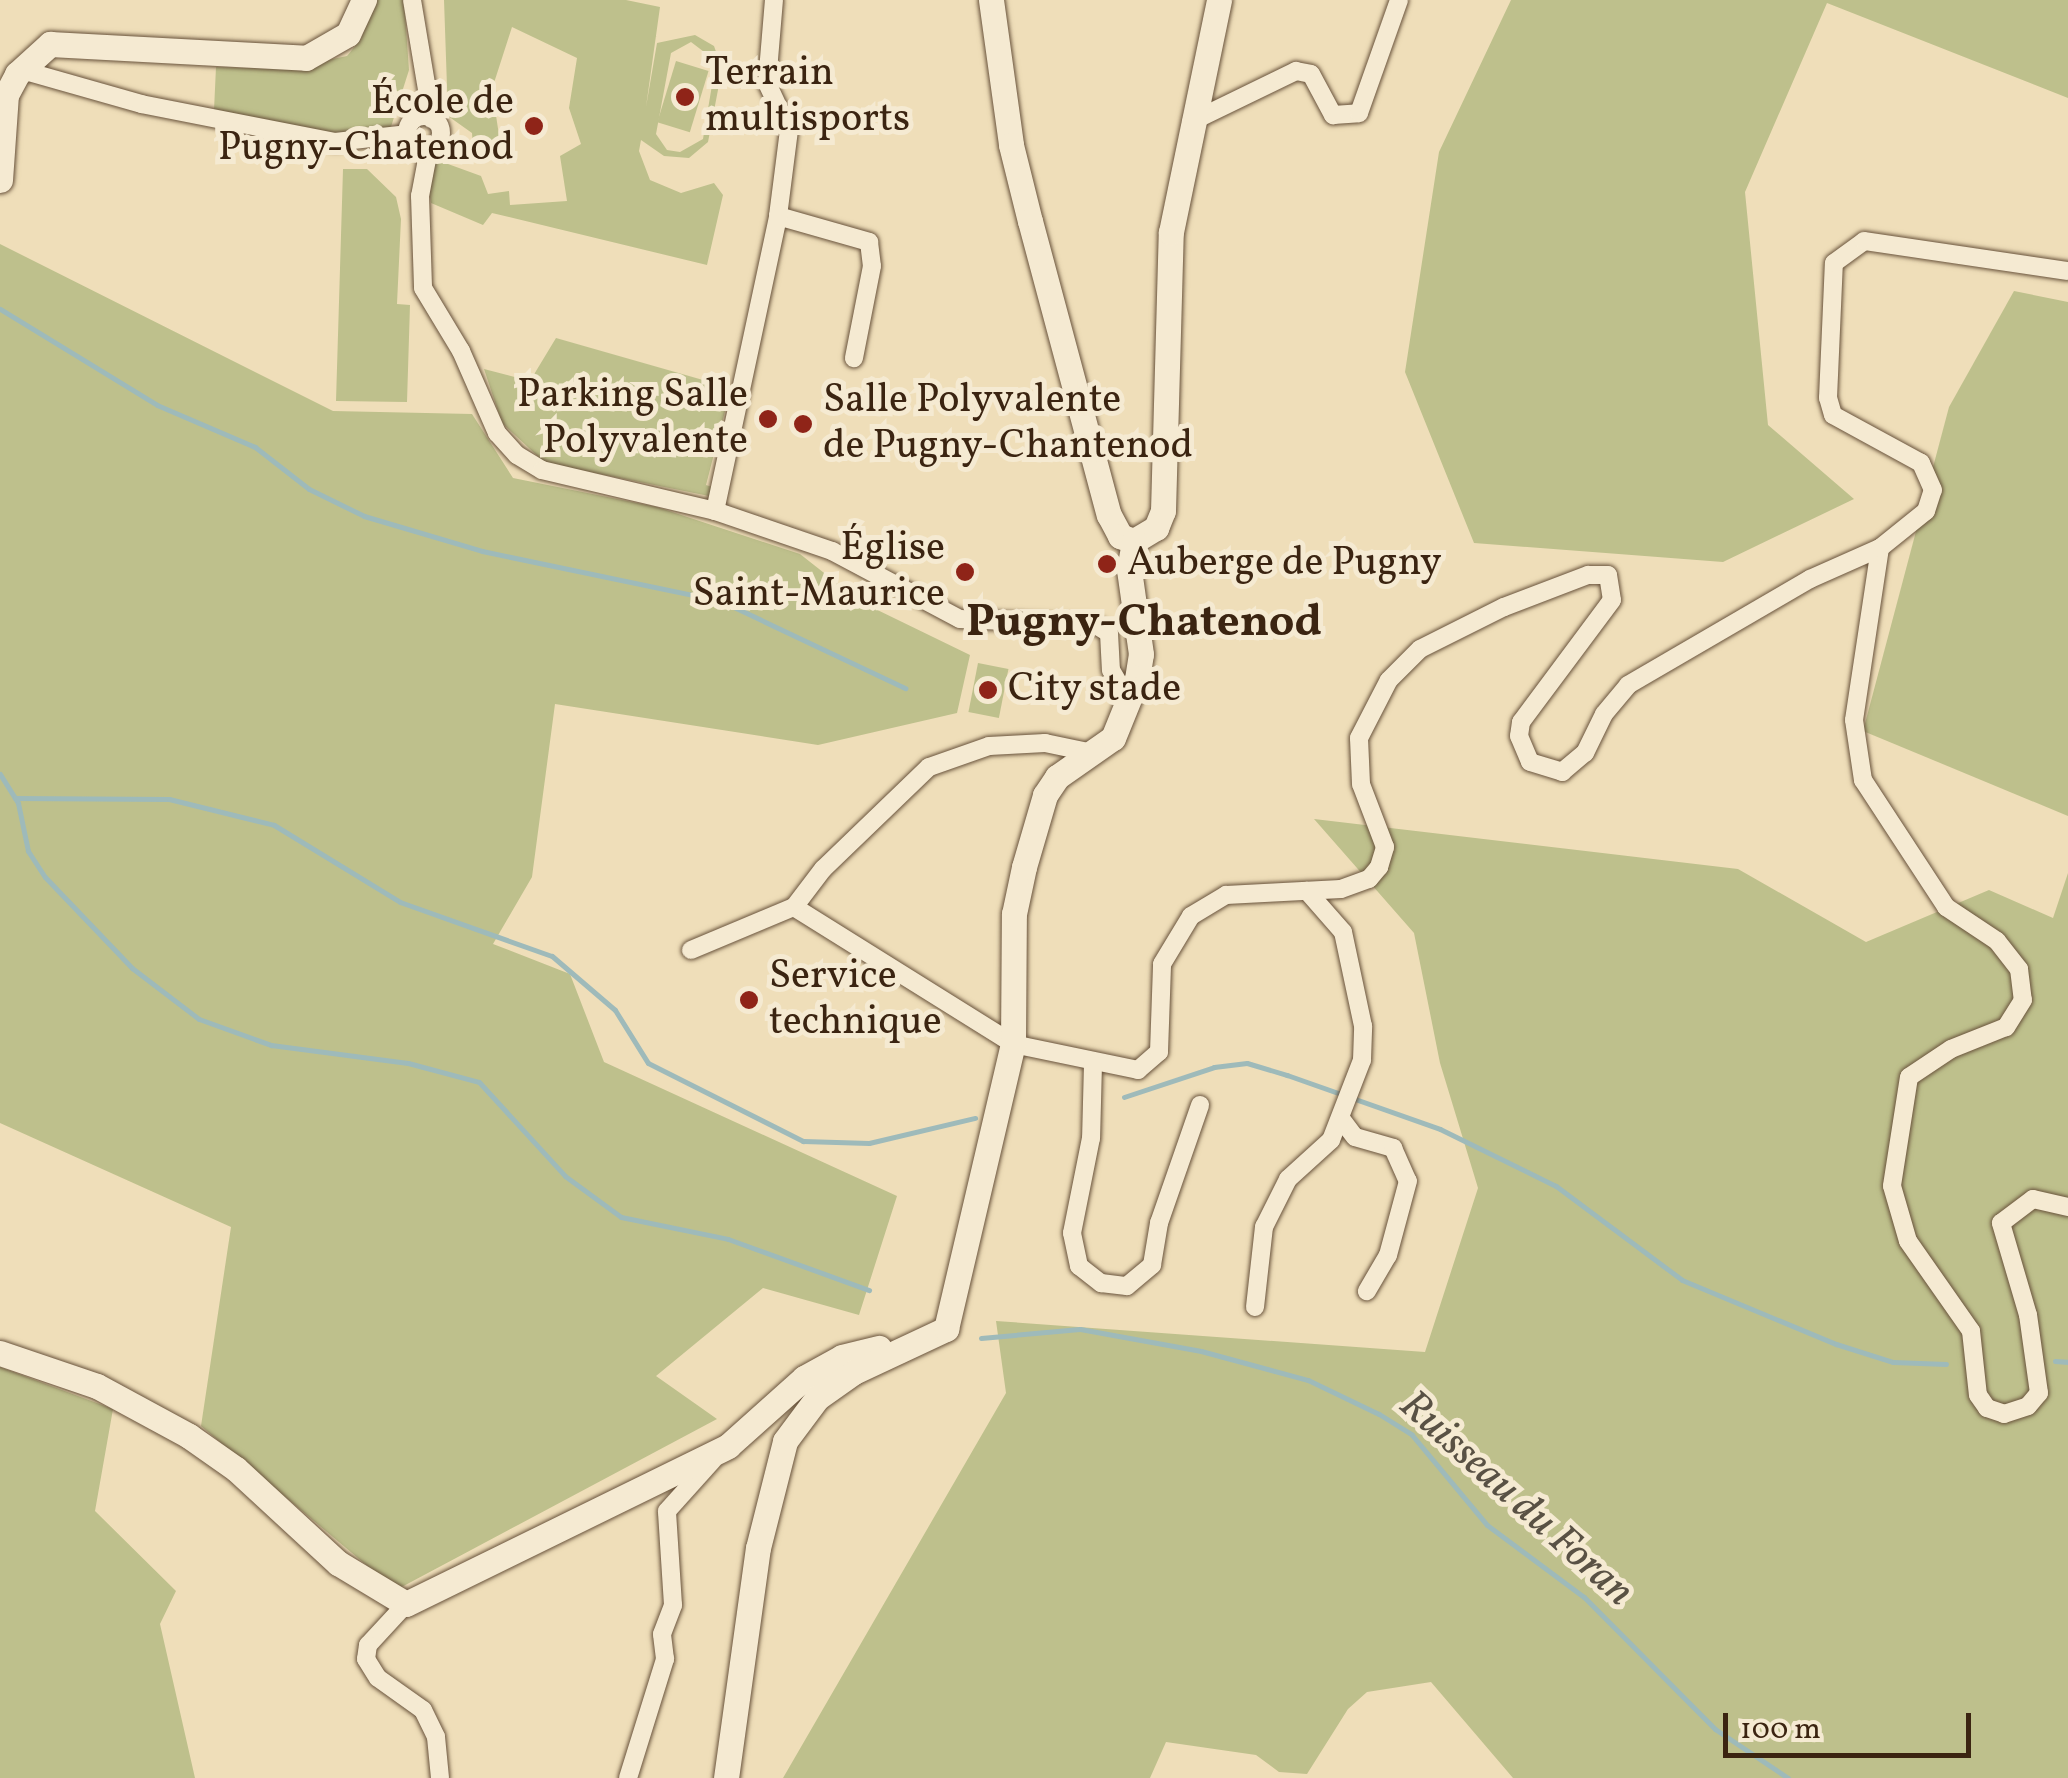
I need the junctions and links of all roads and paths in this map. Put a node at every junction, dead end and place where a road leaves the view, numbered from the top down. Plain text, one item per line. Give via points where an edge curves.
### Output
1 (364, 0) edge
2 (412, 0) edge
3 (774, 0) edge
4 (991, 0) edge
5 (1219, 0) edge
6 (1399, 0) edge
7 (418, 63) junction
8 (22, 70) junction
9 (432, 119) junction
10 (1191, 122) junction
11 (415, 138) junction
12 (0, 180) edge
13 (778, 216) junction
14 (2068, 271) edge
15 (854, 358) dead end
16 (715, 511) junction
17 (1134, 541) junction
18 (1880, 548) junction
19 (1131, 704) junction
20 (1093, 753) junction
21 (1308, 891) junction
22 (794, 907) junction
23 (691, 950) dead end
24 (1013, 1044) junction
25 (1093, 1064) junction
26 (1200, 1106) dead end
27 (1345, 1113) junction
28 (2068, 1206) edge
29 (1367, 1291) dead end
30 (1255, 1307) dead end
31 (929, 1340) junction
32 (0, 1353) edge
33 (728, 1446) junction
34 (406, 1604) junction
35 (440, 1778) edge
36 (628, 1778) edge
37 (726, 1778) edge

1 - 8 street via 348,34 306,58 65,42 50,44
2 - 7 street
3 - 13 street via 767,83 789,130
4 - 17 street via 1011,145 1030,222 1109,516 1120,536
5 - 10 street
6 - 10 street via 1359,113 1334,115 1311,74 1296,72
7 - 9 street
7 - 11 street
8 - 11 street via 142,104 335,142
8 - 12 street via 6,96
9 - 11 street
9 - 11 street via 441,132
10 - 17 street via 1169,250 1163,511 1156,528
11 - 16 street via 423,288 508,447 542,470
13 - 15 street via 869,242 872,266
13 - 16 street
14 - 18 street via 1864,241 1834,264 1828,398 1833,414 1913,456 1932,484 1926,511
16 - 19 street via 832,551 960,619 1096,624 1109,634 1111,670
17 - 19 street via 1129,570 1140,654
18 - 21 street via 1810,579 1628,686 1604,714 1585,753 1562,772 1530,762 1522,750 1521,722 1607,609 1614,581 1600,573 1588,576 1435,638 1388,680 1359,738 1361,784 1383,836 1380,867 1355,884
18 - 28 street via 1854,720 1863,780 1946,907 1997,941 2019,969 2023,1000 2006,1028 1951,1049 1909,1077 1892,1186 1908,1242 1971,1331 1978,1395 1987,1408 2004,1414 2028,1406 2039,1393 2028,1316 2001,1222 2034,1200
19 - 20 street via 1113,738
20 - 22 street via 1045,744 989,746 929,767
20 - 24 street via 1045,794 1014,914
21 - 25 street via 1247,891 1199,910 1162,964 1155,1058 1138,1070
21 - 27 street via 1343,932 1363,1026
22 - 23 street
22 - 24 street
24 - 25 street
24 - 31 street via 946,1329
25 - 26 street via 1090,1138 1072,1233 1079,1266 1101,1282 1127,1286 1152,1266 1159,1224
27 - 29 street via 1355,1138 1393,1148 1408,1182 1388,1256
27 - 30 street via 1276,1201 1258,1248
31 - 33 street via 823,1366
31 - 37 street via 854,1372 817,1398 785,1442 758,1548
32 - 34 street via 84,1380 190,1436 338,1563
33 - 34 street
33 - 36 street via 667,1511 674,1605 662,1634 665,1659
34 - 35 street via 368,1645 366,1659 378,1678 423,1710 436,1738

